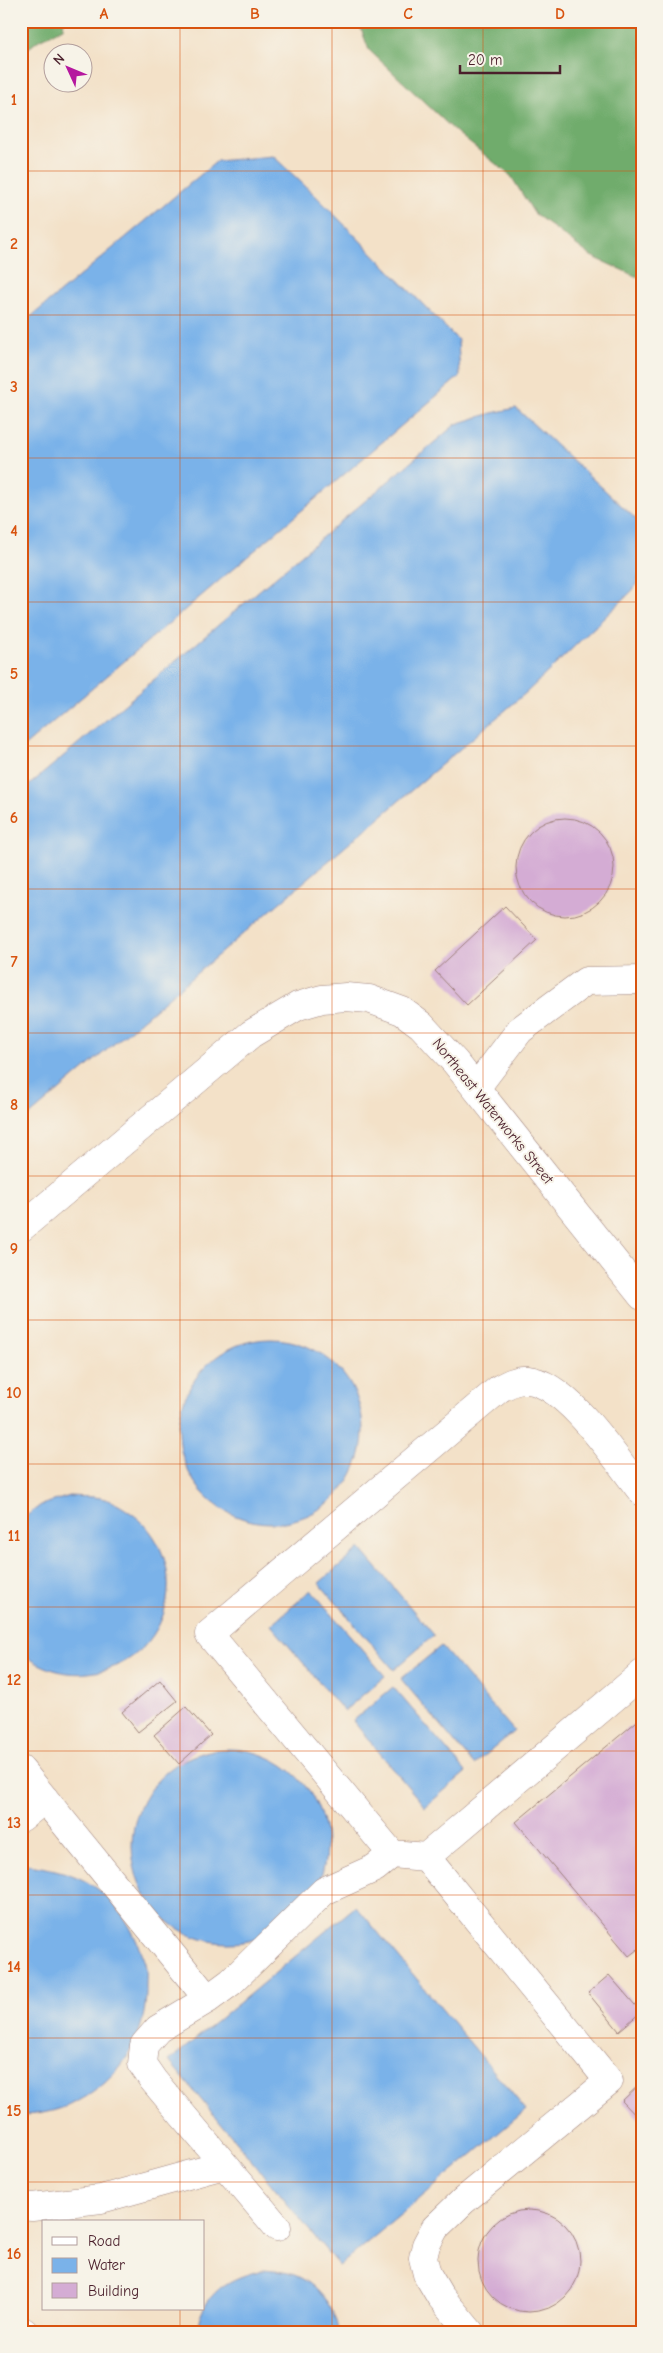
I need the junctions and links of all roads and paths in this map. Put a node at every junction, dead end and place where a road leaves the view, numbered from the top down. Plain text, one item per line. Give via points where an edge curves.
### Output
1 (642, 980) edge
2 (476, 1088) junction
3 (21, 1228) edge
4 (633, 1266) edge
5 (642, 1296) edge
6 (642, 1492) edge
7 (642, 1674) edge
8 (21, 1770) edge
9 (45, 1799) junction
10 (21, 1818) edge
11 (392, 1854) junction
12 (426, 1856) junction
13 (208, 1999) junction
14 (224, 2166) junction
15 (21, 2206) edge
16 (277, 2227) dead end
17 (21, 2330) edge
18 (24, 2332) edge
19 (470, 2332) edge

1 - 2 street via 586,981 520,1030
2 - 3 street, Northeast Waterworks Street via 421,1025 402,1011 369,999 346,997 298,1006 251,1034
2 - 4 street, Northeast Waterworks Street
4 - 5 street, Northeast Waterworks Street
6 - 11 street via 561,1395 537,1382 515,1381 499,1389 209,1634
7 - 12 street
8 - 9 street
9 - 10 street
9 - 13 street
11 - 12 street
11 - 13 street via 375,1868 324,1891 230,1982
12 - 19 street via 609,2081 463,2201 435,2228 423,2258 427,2274 440,2296
13 - 14 street via 158,2028 144,2045 142,2064
14 - 15 street via 101,2199
14 - 16 street
17 - 18 street

